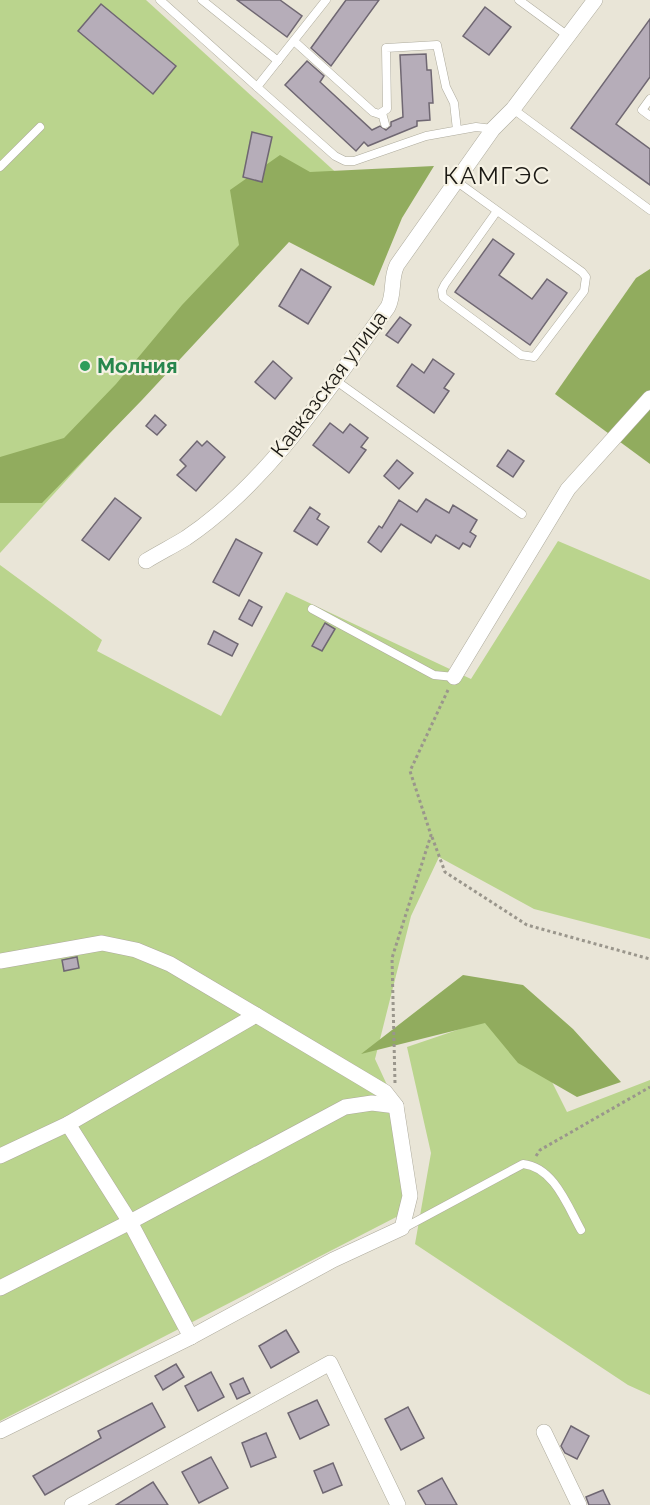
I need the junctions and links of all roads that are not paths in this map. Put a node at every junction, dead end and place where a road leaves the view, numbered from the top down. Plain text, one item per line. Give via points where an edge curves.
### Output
1 (159, 0) edge
2 (202, 0) edge
3 (326, 0) edge
4 (519, 0) edge
5 (595, 0) edge
6 (568, 36) junction
7 (294, 41) junction
8 (278, 61) junction
9 (257, 87) junction
10 (650, 99) edge
11 (513, 109) junction
12 (382, 113) junction
13 (650, 116) edge
14 (385, 124) dead end
15 (40, 127) dead end
16 (493, 129) junction
17 (457, 130) junction
18 (390, 137) dead end
19 (393, 148) junction
20 (0, 167) edge
21 (456, 182) junction
22 (650, 210) edge
23 (497, 212) junction
24 (335, 380) junction
25 (650, 398) edge
26 (522, 513) dead end
27 (146, 561) dead end
28 (312, 609) dead end
29 (454, 677) joint
30 (0, 961) edge
31 (256, 1015) junction
32 (396, 1106) junction
33 (68, 1124) junction
34 (0, 1156) edge
35 (130, 1222) junction
36 (402, 1228) junction
37 (581, 1230) dead end
38 (0, 1288) edge
39 (191, 1337) junction
40 (0, 1431) edge
41 (544, 1432) dead end
42 (72, 1505) edge
43 (398, 1505) edge
44 (579, 1505) edge

1 - 9 lane
2 - 8 lane
3 - 7 lane
4 - 6 lane
5 - 6 street, Кавказская улица
6 - 11 street, Кавказская улица
7 - 8 lane
7 - 12 lane via 374,112
8 - 9 lane
9 - 19 lane via 335,156 354,161
10 - 13 lane via 642,110
11 - 16 street, Кавказская улица
11 - 22 lane
12 - 14 lane
12 - 17 lane via 387,109 386,48 434,44 439,48 446,87 454,103
15 - 20 lane
16 - 17 lane
16 - 21 street, Кавказская улица
17 - 19 lane
18 - 19 lane
21 - 23 lane
21 - 24 street, Кавказская улица via 397,265 391,277 393,291 388,307
23 - 23 lane via 586,277 584,291 534,357 521,355 443,297 445,284
24 - 26 lane
24 - 27 street, Кавказская улица via 263,469 235,496 187,537
25 - 29 street via 568,489
28 - 29 lane via 434,675
30 - 31 street via 102,943 136,950 170,964
31 - 32 street via 385,1092
31 - 33 street
32 - 35 street via 372,1103 345,1107
32 - 36 street via 410,1196
33 - 34 street
33 - 35 street
35 - 38 street
35 - 39 street
36 - 37 lane via 517,1167 530,1165 551,1179
36 - 39 street via 333,1260
39 - 40 street
41 - 44 street
42 - 43 street via 330,1363

